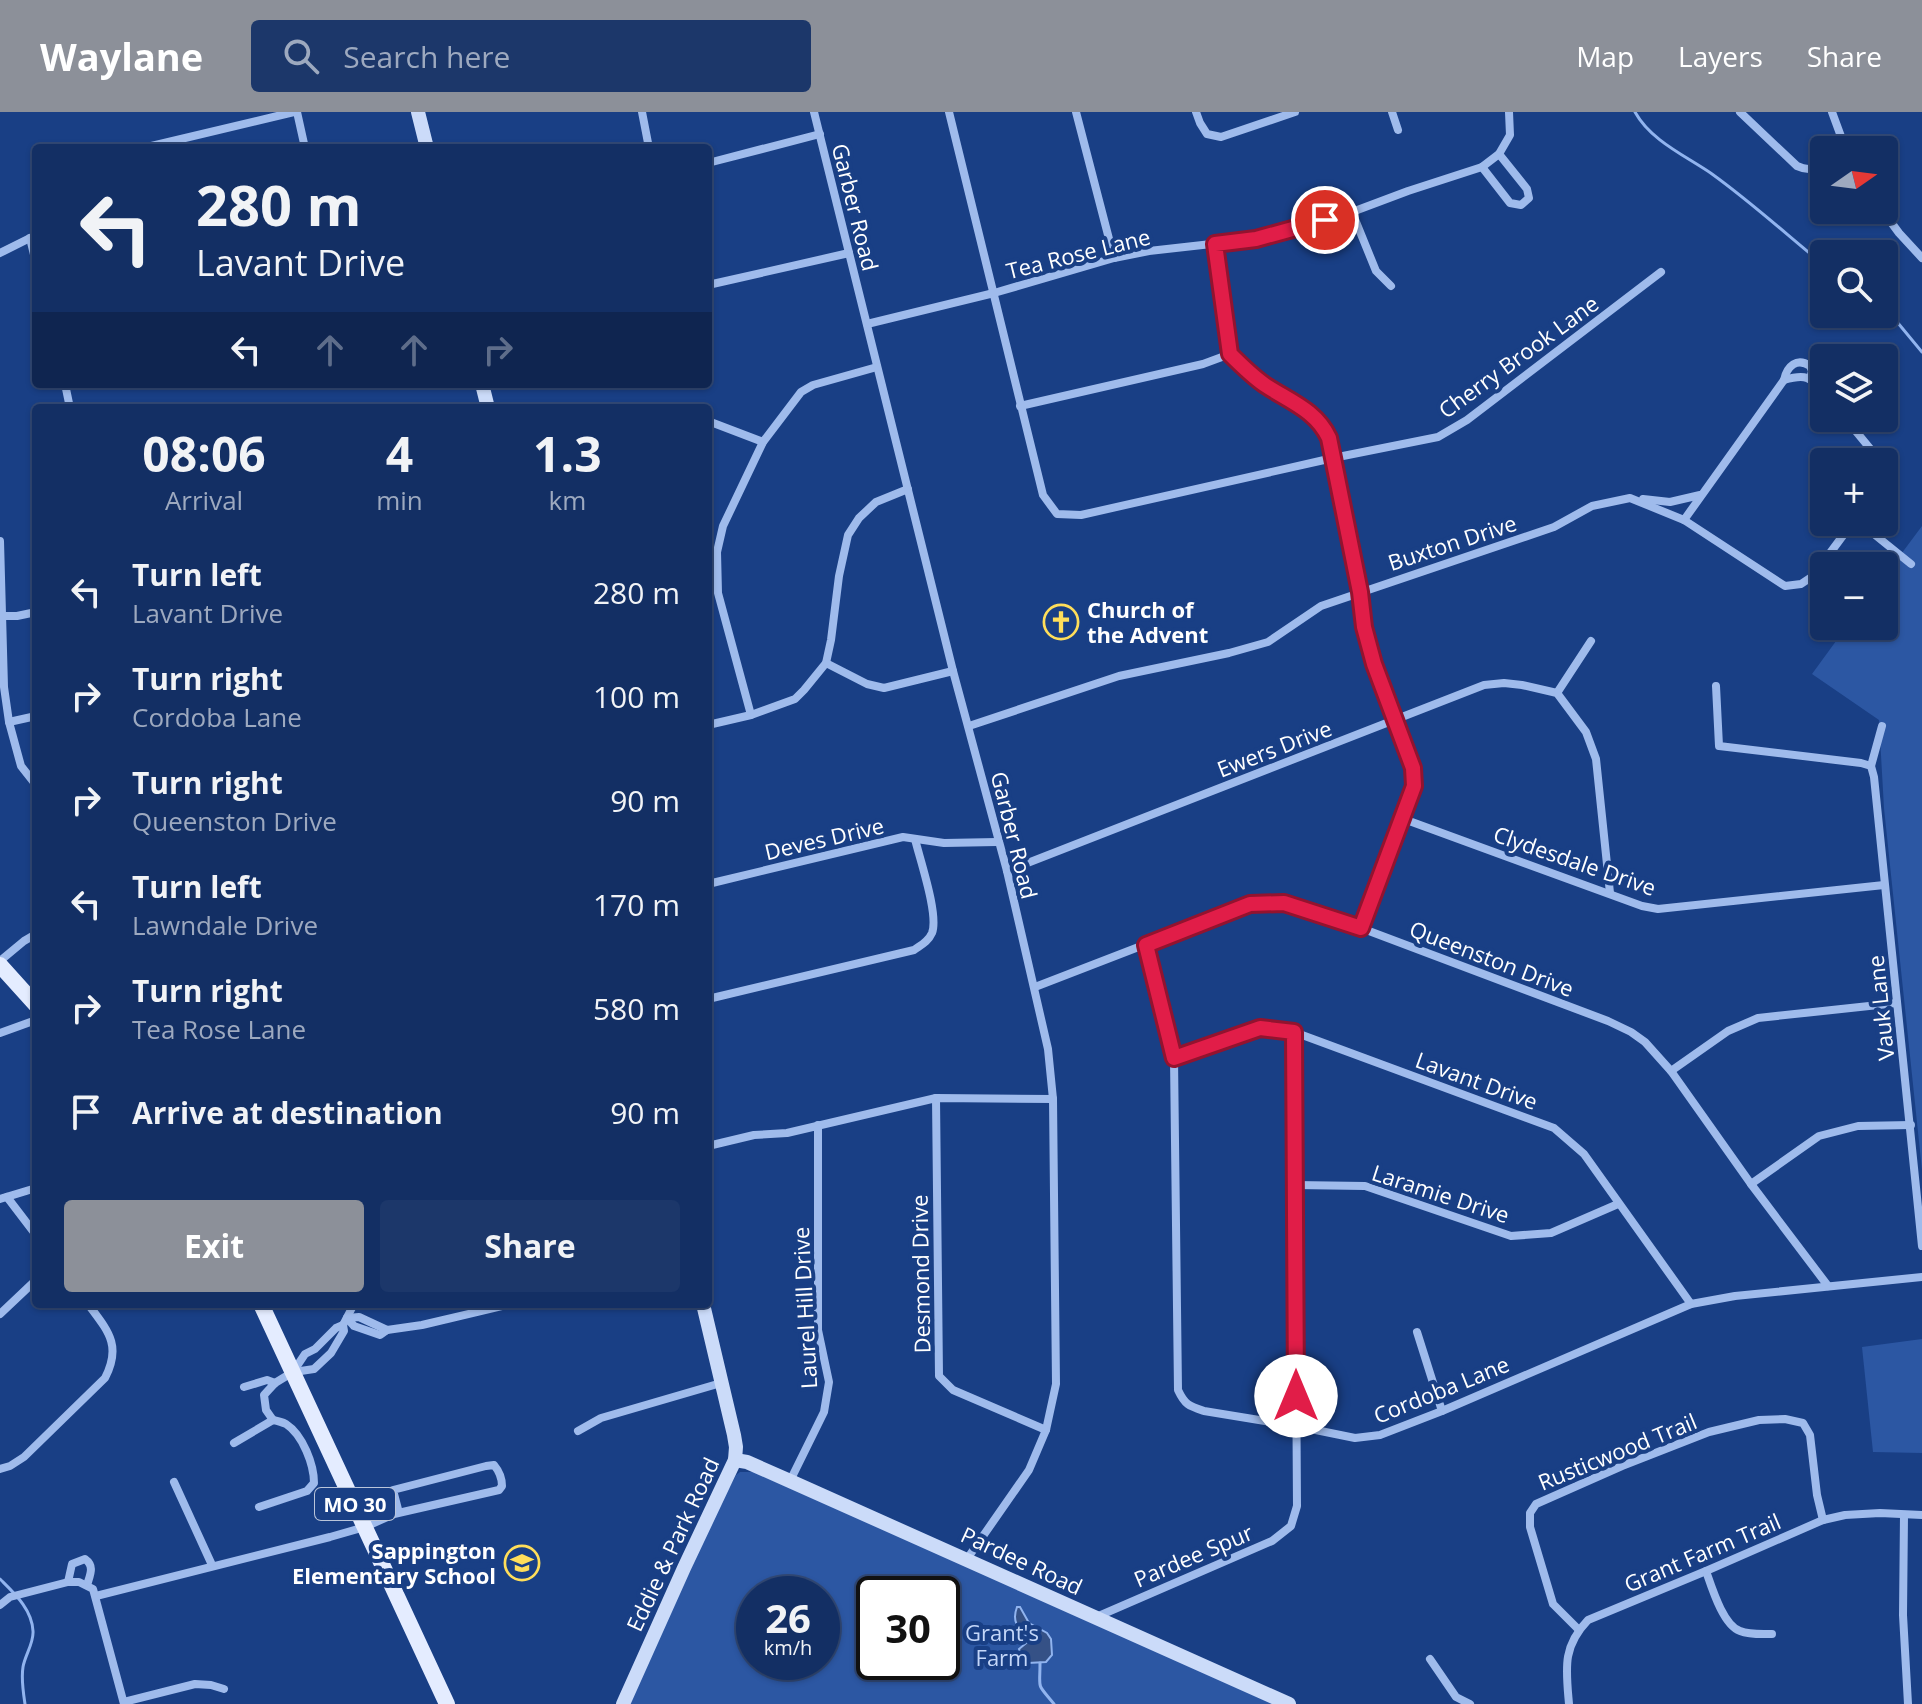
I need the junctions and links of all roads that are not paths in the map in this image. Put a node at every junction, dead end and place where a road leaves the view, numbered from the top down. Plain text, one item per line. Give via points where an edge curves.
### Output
1 (296, 112) edge
2 (418, 112) edge
3 (642, 112) edge
4 (814, 112) edge
5 (949, 112) edge
6 (1076, 112) edge
7 (1196, 112) edge
8 (1295, 112) edge
9 (1392, 112) edge
10 (1509, 112) edge
11 (1740, 112) edge
12 (1832, 112) edge
13 (1398, 130) dead end
14 (820, 134) junction
15 (1841, 136) edge
16 (160, 144) edge
17 (304, 144) edge
18 (426, 144) edge
19 (648, 144) edge
20 (1496, 157) junction
21 (712, 162) edge
22 (1482, 167) junction
23 (1810, 169) edge
24 (1352, 212) junction
25 (1892, 224) edge
26 (32, 237) edge
27 (1215, 244) junction
28 (0, 253) edge
29 (849, 253) junction
30 (1114, 258) junction
31 (1922, 258) edge
32 (1661, 272) dead end
33 (712, 284) edge
34 (1391, 286) dead end
35 (994, 293) junction
36 (867, 324) junction
37 (1230, 354) junction
38 (1810, 366) edge
39 (877, 367) junction
40 (1810, 379) edge
41 (1784, 380) junction
42 (1020, 406) junction
43 (712, 423) edge
44 (1856, 432) edge
45 (763, 442) junction
46 (1870, 448) edge
47 (1333, 458) junction
48 (908, 489) junction
49 (1701, 494) junction
50 (1630, 498) junction
51 (1684, 520) junction
52 (1845, 536) edge
53 (1874, 536) edge
54 (0, 541) edge
55 (712, 552) edge
56 (1911, 564) dead end
57 (1360, 592) junction
58 (32, 613) edge
59 (1, 616) edge
60 (1591, 641) dead end
61 (826, 663) junction
62 (953, 671) junction
63 (1716, 686) dead end
64 (1557, 693) junction
65 (751, 715) junction
66 (32, 717) edge
67 (1396, 720) junction
68 (9, 722) junction
69 (712, 724) edge
70 (969, 726) junction
71 (1882, 726) dead end
72 (1871, 766) junction
73 (32, 780) edge
74 (1401, 818) junction
75 (915, 839) junction
76 (997, 842) junction
77 (1007, 871) junction
78 (712, 883) edge
79 (1884, 885) junction
80 (1610, 893) junction
81 (1361, 928) junction
82 (32, 936) edge
83 (1146, 945) junction
84 (0, 963) edge
85 (1035, 987) junction
86 (712, 998) edge
87 (32, 1000) edge
88 (1897, 1003) junction
89 (32, 1021) edge
90 (1294, 1032) junction
91 (0, 1033) edge
92 (1174, 1058) junction
93 (1671, 1071) junction
94 (936, 1098) junction
95 (1053, 1099) junction
96 (818, 1125) junction
97 (1911, 1125) junction
98 (712, 1145) edge
99 (1751, 1184) junction
100 (1295, 1185) junction
101 (32, 1189) edge
102 (4, 1198) edge
103 (1618, 1204) junction
104 (32, 1230) edge
105 (1922, 1246) edge
106 (1922, 1277) edge
107 (32, 1284) edge
108 (1828, 1286) junction
109 (1691, 1304) junction
110 (91, 1308) edge
111 (263, 1308) edge
112 (352, 1308) edge
113 (494, 1308) edge
114 (704, 1308) edge
115 (0, 1314) edge
116 (345, 1322) junction
117 (1417, 1332) dead end
118 (293, 1372) junction
119 (275, 1383) junction
120 (721, 1383) junction
121 (244, 1387) dead end
122 (1442, 1411) junction
123 (273, 1420) junction
124 (1296, 1426) junction
125 (1046, 1430) junction
126 (578, 1431) dead end
127 (234, 1443) dead end
128 (735, 1460) junction
129 (0, 1469) edge
130 (790, 1481) junction
131 (174, 1482) dead end
132 (259, 1507) dead end
133 (399, 1513) junction
134 (1904, 1515) junction
135 (1922, 1515) edge
136 (1823, 1520) junction
137 (365, 1527) junction
138 (967, 1559) junction
139 (212, 1565) junction
140 (1706, 1571) junction
141 (68, 1582) junction
142 (87, 1585) junction
143 (96, 1596) junction
144 (3, 1601) edge
145 (1094, 1618) junction
146 (1578, 1629) junction
147 (1772, 1634) dead end
148 (1430, 1659) dead end
149 (224, 1689) dead end
150 (124, 1703) edge
151 (447, 1704) edge
152 (623, 1704) edge
153 (1289, 1704) edge
154 (1470, 1704) edge
155 (1569, 1704) edge
156 (1908, 1704) edge

1 - 16 street
1 - 17 street
2 - 18 street
3 - 19 street
4 - 14 street, Garber Road
5 - 35 street
6 - 30 street
7 - 8 street via 1207,134 1221,137
9 - 13 street
10 - 20 street via 1510,135
11 - 23 street via 1797,166
12 - 15 street
14 - 21 street
14 - 29 street, Garber Road
20 - 22 street, Tea Rose Lane
20 - 22 street via 1527,189 1529,198 1521,205 1510,203
22 - 24 street, Tea Rose Lane
24 - 27 street, Tea Rose Lane via 1256,239
24 - 34 street via 1376,271
25 - 31 street
26 - 28 street
27 - 30 street, Tea Rose Lane
27 - 37 street
29 - 33 street
29 - 36 street, Garber Road
30 - 35 street, Tea Rose Lane
32 - 47 street, Cherry Brook Lane via 1438,437
35 - 36 street, Tea Rose Lane
35 - 42 street
36 - 39 street, Garber Road
37 - 42 street
37 - 47 street via 1323,425
38 - 41 street via 1792,364
39 - 45 street via 801,392
39 - 48 street, Garber Road
40 - 41 street
41 - 49 street
42 - 47 street, Cherry Brook Lane via 1043,495 1057,514 1081,515
43 - 45 street
44 - 46 street
45 - 55 street
47 - 57 street
48 - 61 street via 876,502 848,535
48 - 62 street, Garber Road
49 - 50 street, Buxton Drive via 1670,502
49 - 51 street
50 - 51 street
50 - 57 street, Buxton Drive via 1592,506 1554,527
51 - 52 street via 1785,586 1813,576
53 - 56 street
54 - 59 street
55 - 65 street
57 - 67 street via 1374,664
57 - 70 street, Buxton Drive via 1321,606 1268,642 1119,676
58 - 59 street
59 - 68 street
60 - 64 street
61 - 62 street via 884,688
61 - 65 street via 795,699
62 - 70 street, Garber Road
63 - 72 street via 1719,746
64 - 67 street, Ewers Drive via 1504,683 1484,685
64 - 80 street via 1586,732 1596,759
65 - 69 street
66 - 68 street
67 - 74 street via 1415,776
67 - 77 street, Ewers Drive
68 - 73 street via 21,766
70 - 76 street, Garber Road
71 - 72 street
72 - 79 street, Vauk Lane
74 - 80 street, Clydesdale Drive
74 - 81 street
75 - 76 street, Deves Drive
75 - 78 street, Deves Drive via 903,837
75 - 86 street via 935,917 925,943 914,950
76 - 77 street, Garber Road
77 - 85 street, Garber Road
79 - 80 street, Clydesdale Drive via 1658,909
79 - 88 street, Vauk Lane
81 - 83 street, Queenston Drive via 1284,903 1250,904
81 - 93 street, Queenston Drive via 1608,1021 1645,1042
82 - 84 street
83 - 85 street, Queenston Drive
83 - 92 street, Cordoba Lane
84 - 87 main road
85 - 95 street, Garber Road
88 - 93 street via 1758,1018 1728,1031
88 - 97 street, Vauk Lane
89 - 91 street
90 - 92 street, Lavant Drive via 1260,1028
90 - 100 street, Pardee Spur
90 - 103 street, Lavant Drive via 1554,1128 1584,1154
92 - 124 street, Cordoba Lane via 1178,1390 1184,1403 1204,1411
93 - 99 street, Queenston Drive
94 - 95 street
94 - 96 street
94 - 125 street, Desmond Drive via 939,1376 953,1390
95 - 125 street, Garber Road via 1056,1384
96 - 98 street
96 - 130 street, Laurel Hill Drive via 818,1330 829,1382 824,1412
97 - 99 street via 1858,1126 1819,1136
97 - 105 street, Vauk Lane
99 - 108 street, Queenston Drive
100 - 103 street, Laramie Drive via 1365,1186 1511,1236 1551,1233
100 - 124 street, Pardee Spur
101 - 102 street
102 - 104 street
103 - 109 street, Lavant Drive
106 - 108 street, Cordoba Lane
107 - 115 street
108 - 109 street, Cordoba Lane
109 - 122 street, Cordoba Lane
110 - 129 street via 111,1338 114,1361 105,1378 24,1457
111 - 118 main road, MO 30
112 - 116 street
113 - 116 street via 380,1335
114 - 120 street, Eddie & Park Road
116 - 118 street via 305,1354
116 - 118 street via 331,1353 314,1369
117 - 122 street
118 - 119 street
118 - 137 main road, MO 30
119 - 121 street
119 - 123 street via 264,1395
120 - 126 street via 601,1418
120 - 128 street, Eddie & Park Road
122 - 124 street, Cordoba Lane via 1394,1431 1355,1438
123 - 127 street
123 - 132 street via 298,1437 314,1483 307,1491
124 - 145 street, Pardee Spur via 1297,1506 1291,1526 1272,1541
125 - 138 street, Garber Road via 1029,1470
128 - 130 street, Pardee Road
128 - 152 street, Eddie & Park Road
130 - 138 street, Pardee Road
131 - 139 street
133 - 133 street via 393,1490 486,1466 498,1469 499,1490
133 - 137 street
134 - 135 street, Grant Farm Trail
134 - 136 street, Grant Farm Trail
134 - 156 street
136 - 140 street, Grant Farm Trail
136 - 146 street, Rusticwood Trail via 1810,1435 1803,1423 1785,1419 1709,1432 1536,1504 1530,1527 1553,1604
137 - 139 street
137 - 151 main road, MO 30
138 - 145 street, Pardee Road
139 - 143 street
140 - 146 street, Grant Farm Trail via 1588,1620
140 - 147 street via 1735,1630
141 - 142 street
141 - 142 street via 72,1564 85,1559 91,1567
141 - 144 street
142 - 143 street
143 - 150 street
145 - 153 street, Pardee Road
146 - 155 street via 1567,1654
148 - 154 street via 1456,1697
149 - 150 street via 195,1684

